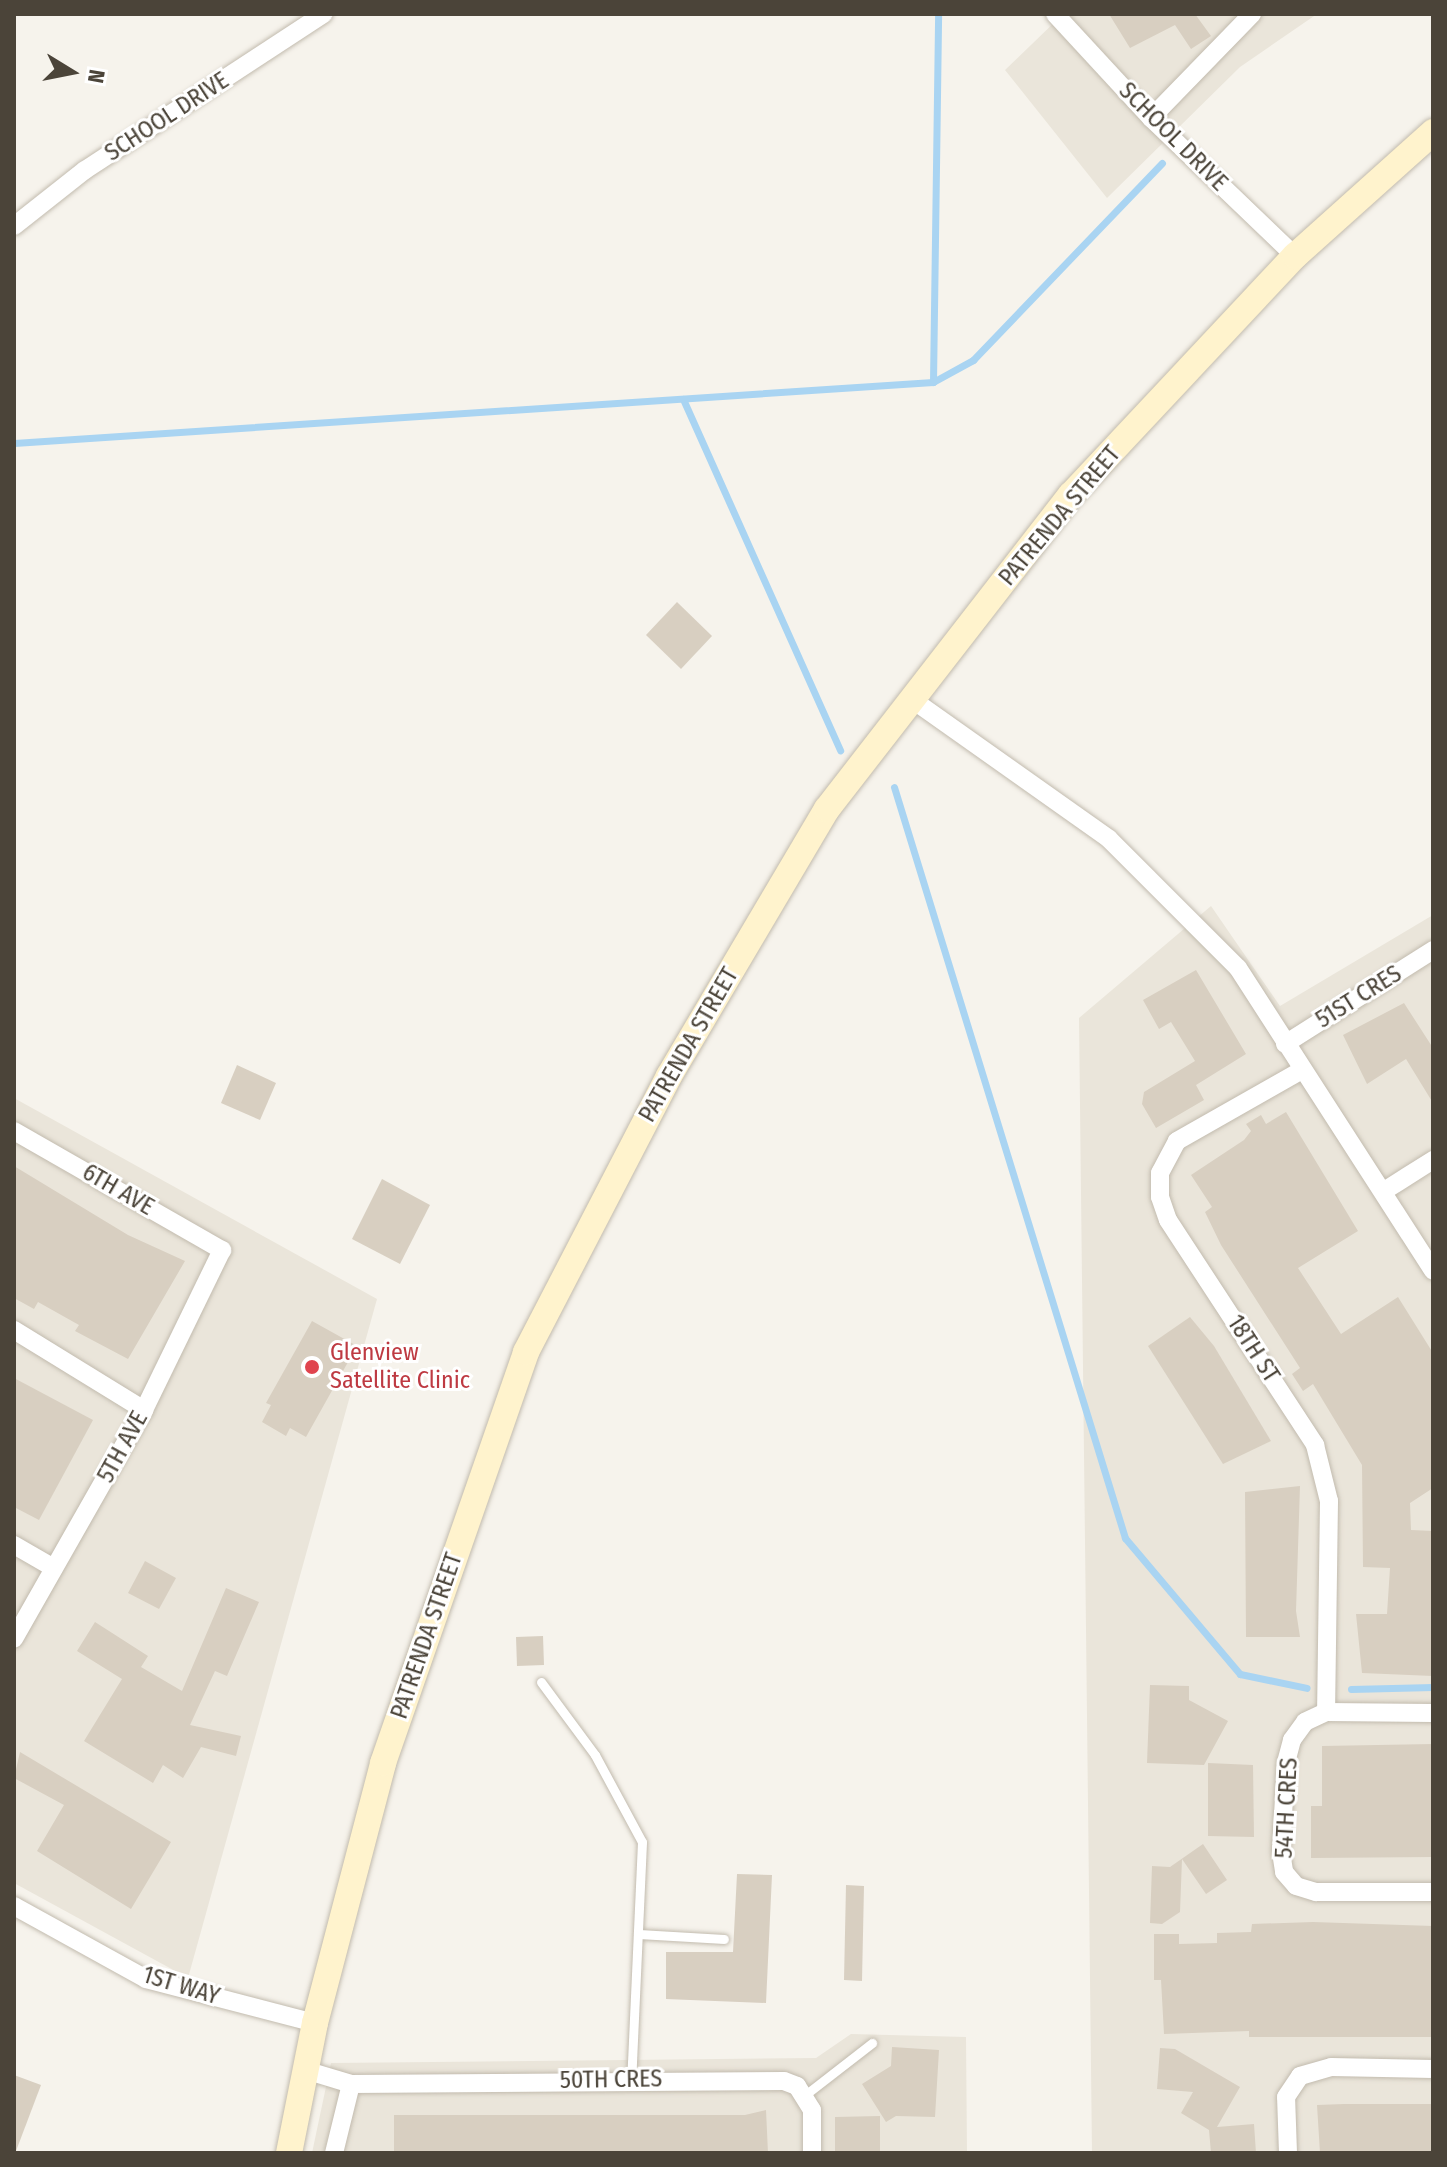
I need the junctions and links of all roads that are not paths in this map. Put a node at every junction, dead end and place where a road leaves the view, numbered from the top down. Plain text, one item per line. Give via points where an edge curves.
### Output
1 (323, 14) edge
2 (1055, 14) edge
3 (1249, 15) edge
4 (1151, 118) junction
5 (1433, 132) edge
6 (14, 226) edge
7 (1295, 256) junction
8 (913, 700) junction
9 (1433, 950) edge
10 (1285, 1044) junction
11 (1302, 1070) junction
12 (14, 1131) edge
13 (1433, 1160) edge
14 (1384, 1191) junction
15 (222, 1250) joint
16 (1433, 1271) edge
17 (14, 1330) edge
18 (144, 1410) junction
19 (14, 1545) edge
20 (54, 1568) junction
21 (14, 1639) edge
22 (541, 1682) dead end
23 (1326, 1712) junction
24 (1433, 1713) edge
25 (1433, 1892) edge
26 (14, 1906) edge
27 (639, 1934) junction
28 (724, 1939) dead end
29 (315, 2023) junction
30 (872, 2043) dead end
31 (1433, 2069) edge
32 (305, 2070) junction
33 (631, 2080) junction
34 (351, 2084) junction
35 (805, 2095) junction
36 (289, 2153) edge
37 (334, 2153) edge
38 (812, 2153) edge
39 (1288, 2153) edge

1 - 6 street, SCHOOL DRIVE via 85,170
2 - 4 street, SCHOOL DRIVE
3 - 4 street
4 - 7 street, SCHOOL DRIVE
5 - 7 street, PATRENDA STREET
7 - 8 street, PATRENDA STREET via 1071,495
8 - 10 street via 1109,839 1238,968
8 - 29 street, PATRENDA STREET via 819,822 669,1076 526,1352 383,1763
9 - 10 street, 51ST CRES
10 - 11 street
11 - 14 street
11 - 23 street, 18TH ST via 1177,1141 1160,1173 1160,1197 1168,1220 1315,1445 1329,1501
12 - 15 street, 6TH AVE
13 - 14 street
14 - 16 street
15 - 18 street, 5TH AVE
17 - 18 street
18 - 20 street, 5TH AVE
19 - 20 street
20 - 21 street, 5TH AVE
22 - 27 lane via 595,1755 638,1830
23 - 24 street
23 - 25 street, 54TH CRES via 1305,1722 1292,1740 1284,1785 1284,1872 1296,1886 1316,1892
26 - 29 street, 1ST WAY via 146,1979
27 - 28 lane
27 - 33 lane
29 - 32 street, PATRENDA STREET
30 - 35 lane
31 - 39 street via 1331,2067 1300,2076 1286,2097
32 - 34 street, 50TH CRES
32 - 36 street, PATRENDA STREET
33 - 34 street, 50TH CRES
33 - 35 street, 50TH CRES via 774,2080 797,2086
34 - 37 street
35 - 38 street via 812,2110

